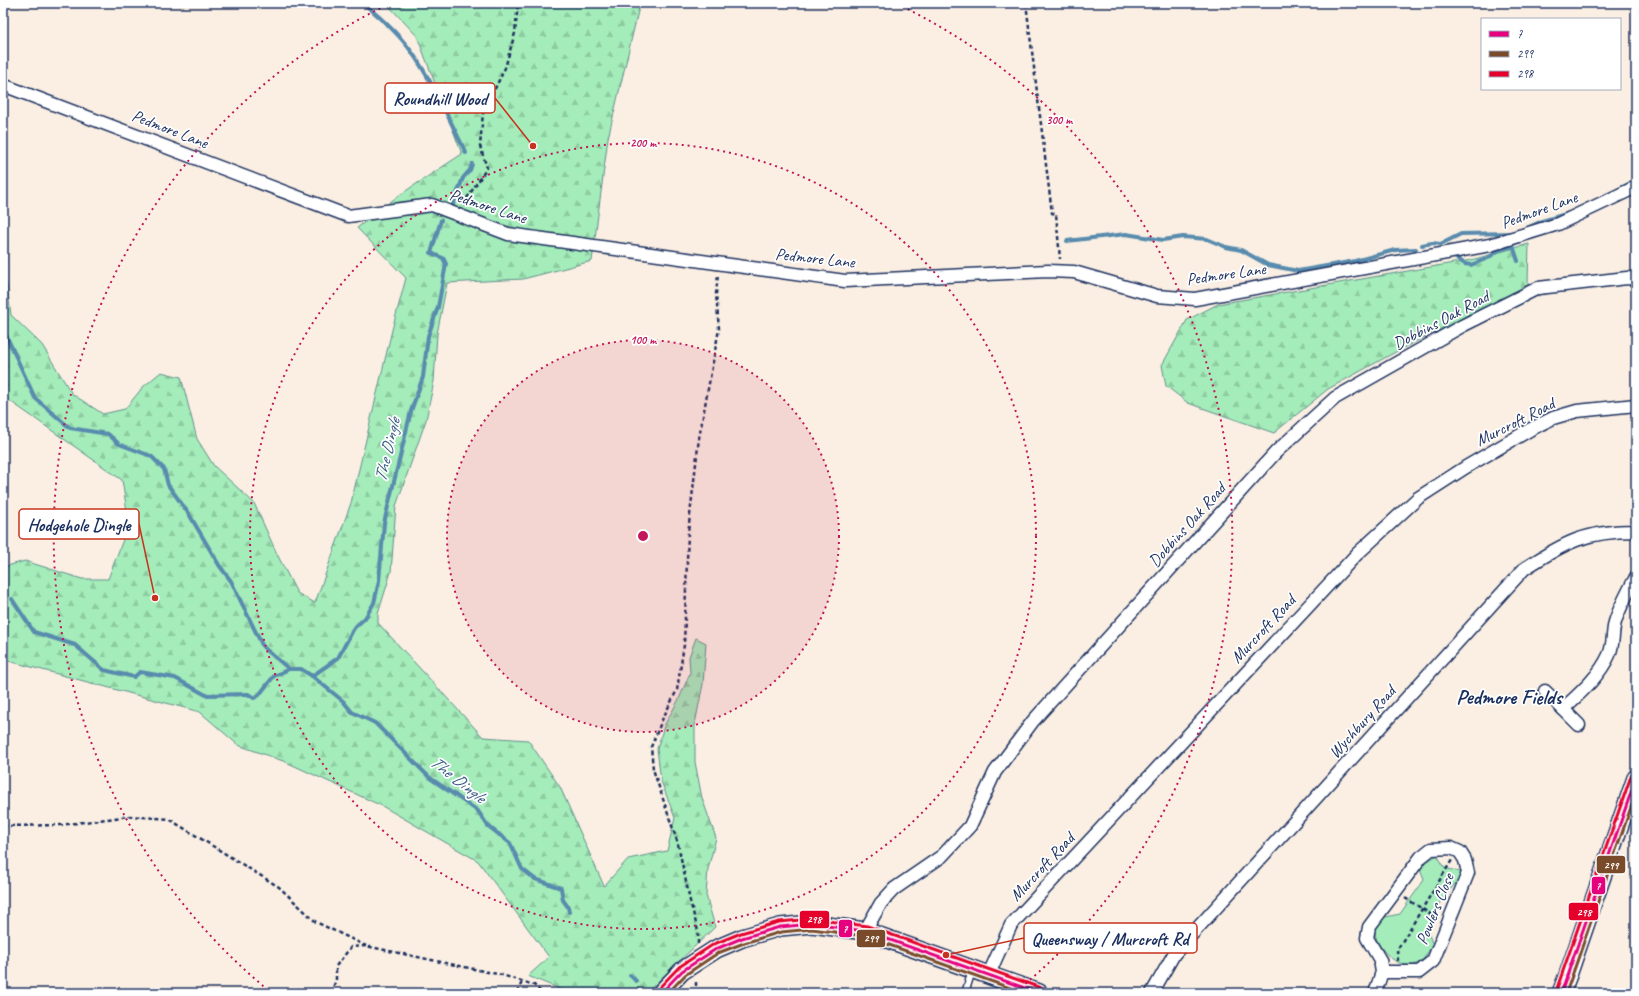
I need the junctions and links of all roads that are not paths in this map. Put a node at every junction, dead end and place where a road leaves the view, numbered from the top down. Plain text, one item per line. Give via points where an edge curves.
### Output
1 (3, 85) edge
2 (1636, 187) edge
3 (1636, 279) edge
4 (1636, 405) edge
5 (1636, 531) edge
6 (1636, 577) edge
7 (1545, 691) dead end
8 (1564, 709) junction
9 (1579, 725) dead end
10 (1636, 778) edge
11 (865, 931) junction
12 (1382, 972) junction
13 (980, 973) junction
14 (662, 993) edge
15 (965, 993) edge
16 (1039, 993) edge
17 (1152, 993) edge
18 (1375, 993) edge
19 (1561, 993) edge

1 - 2 street, Pedmore Lane via 348,216 432,205 508,234 844,281 1061,271 1074,272 1157,296 1195,299 1490,245 1558,224
3 - 11 street, Dobbins Oak Road via 1538,288 1462,326 1335,398 1276,452 1033,721 995,772 970,826 942,856 894,889 881,903
4 - 13 street, Murcroft Road via 1577,411 1553,418 1466,467 1418,498 1357,554 1011,926
5 - 17 street, Wychbury Road via 1592,534 1569,542 1524,569 1174,954
6 - 8 street via 1623,601 1615,624 1614,642 1609,655 1591,682
7 - 8 street
8 - 9 street
10 - 19 street
11 - 13 street
11 - 14 street via 812,924 780,927 742,938 716,949 682,971
12 - 12 street, Powlers Close via 1380,960 1367,938 1368,927 1421,857 1431,849 1451,848 1458,851 1465,860 1468,874 1433,961 1419,972
12 - 18 street
13 - 15 lane
13 - 16 street

